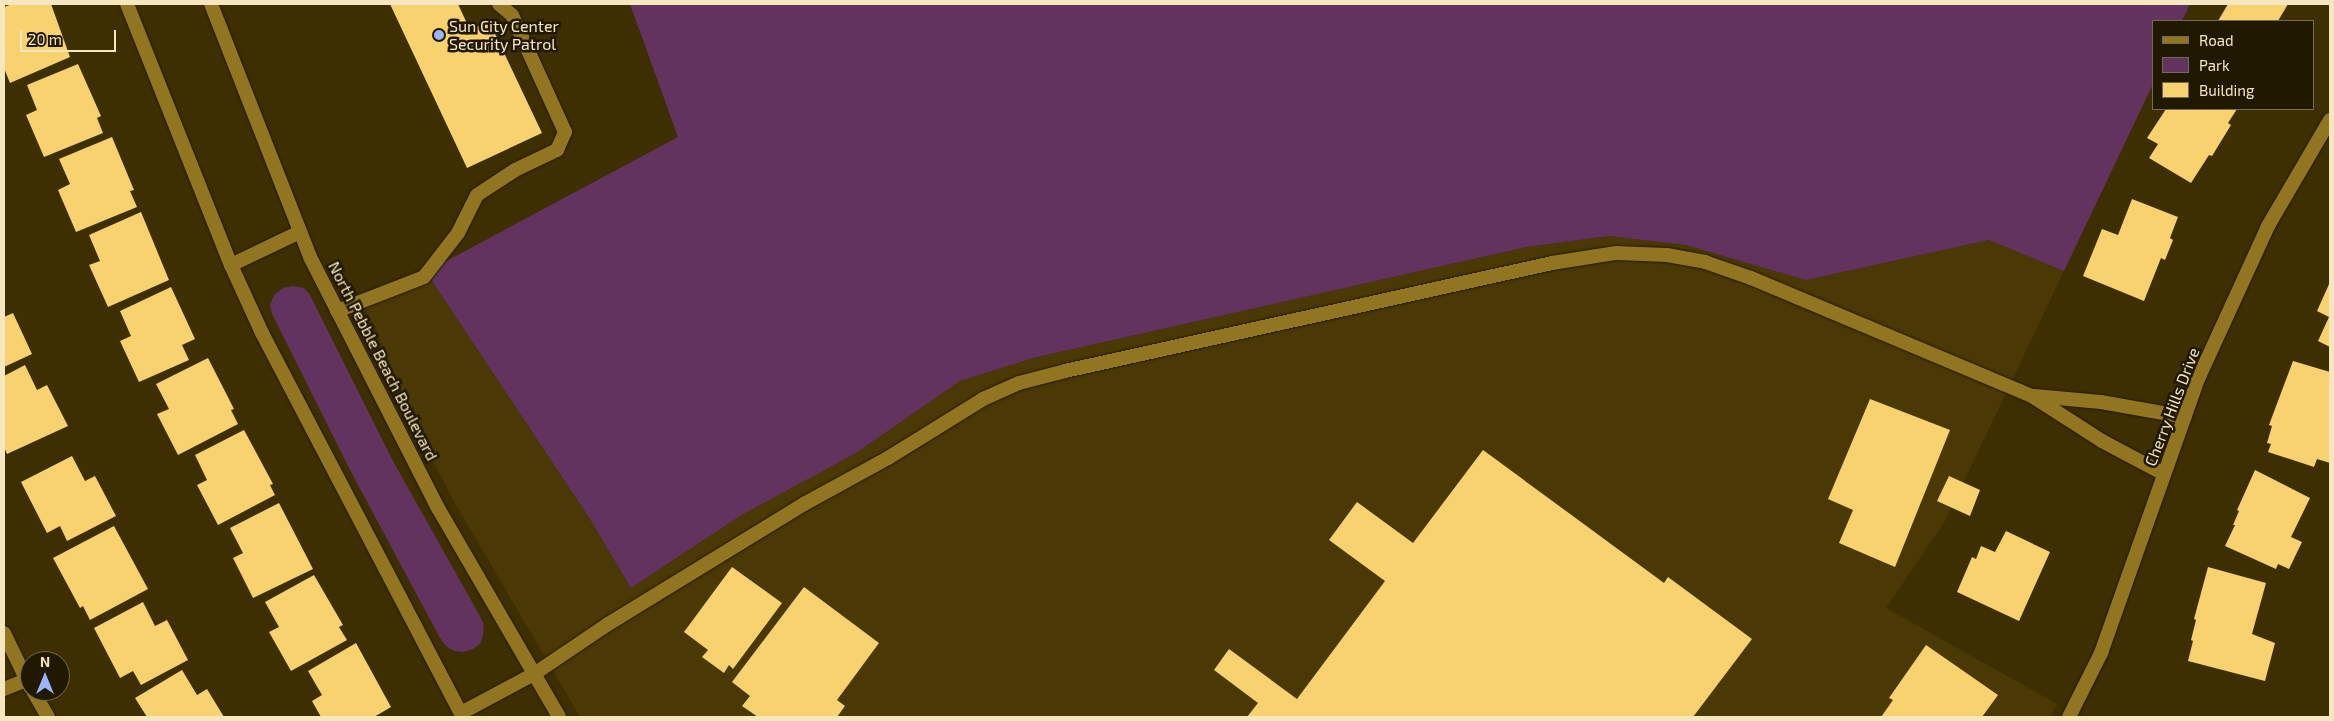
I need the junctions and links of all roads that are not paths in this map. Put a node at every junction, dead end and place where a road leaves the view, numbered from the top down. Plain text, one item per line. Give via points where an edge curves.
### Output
1 (127, 4) edge
2 (211, 4) edge
3 (500, 4) edge
4 (2330, 120) edge
5 (300, 232) junction
6 (231, 265) junction
7 (337, 311) junction
8 (2032, 396) junction
9 (2185, 417) junction
10 (2164, 474) junction
11 (4, 632) edge
12 (20, 665) edge
13 (534, 674) junction
14 (20, 687) edge
15 (4, 689) edge
16 (39, 701) edge
17 (462, 715) edge
18 (48, 717) edge
19 (559, 717) edge
20 (2069, 717) edge

1 - 6 street
2 - 5 street, North Pebble Beach Boulevard
3 - 7 street via 512,15 565,132 557,150 515,170 477,195 458,233 424,277
4 - 9 street, Cherry Hills Drive via 2268,226
5 - 6 street
5 - 7 street, North Pebble Beach Boulevard
6 - 17 street via 290,390
7 - 13 street, North Pebble Beach Boulevard via 438,508
8 - 9 street via 2101,402
8 - 10 street via 2102,441
8 - 13 street via 1751,278 1705,262 1667,255 1616,253 1552,263 1019,383 982,399 888,458 804,504 622,615
9 - 10 street, Cherry Hills Drive
10 - 20 street, Cherry Hills Drive via 2101,653
11 - 12 street
13 - 17 street
13 - 19 street, North Pebble Beach Boulevard
14 - 15 street
16 - 18 street

